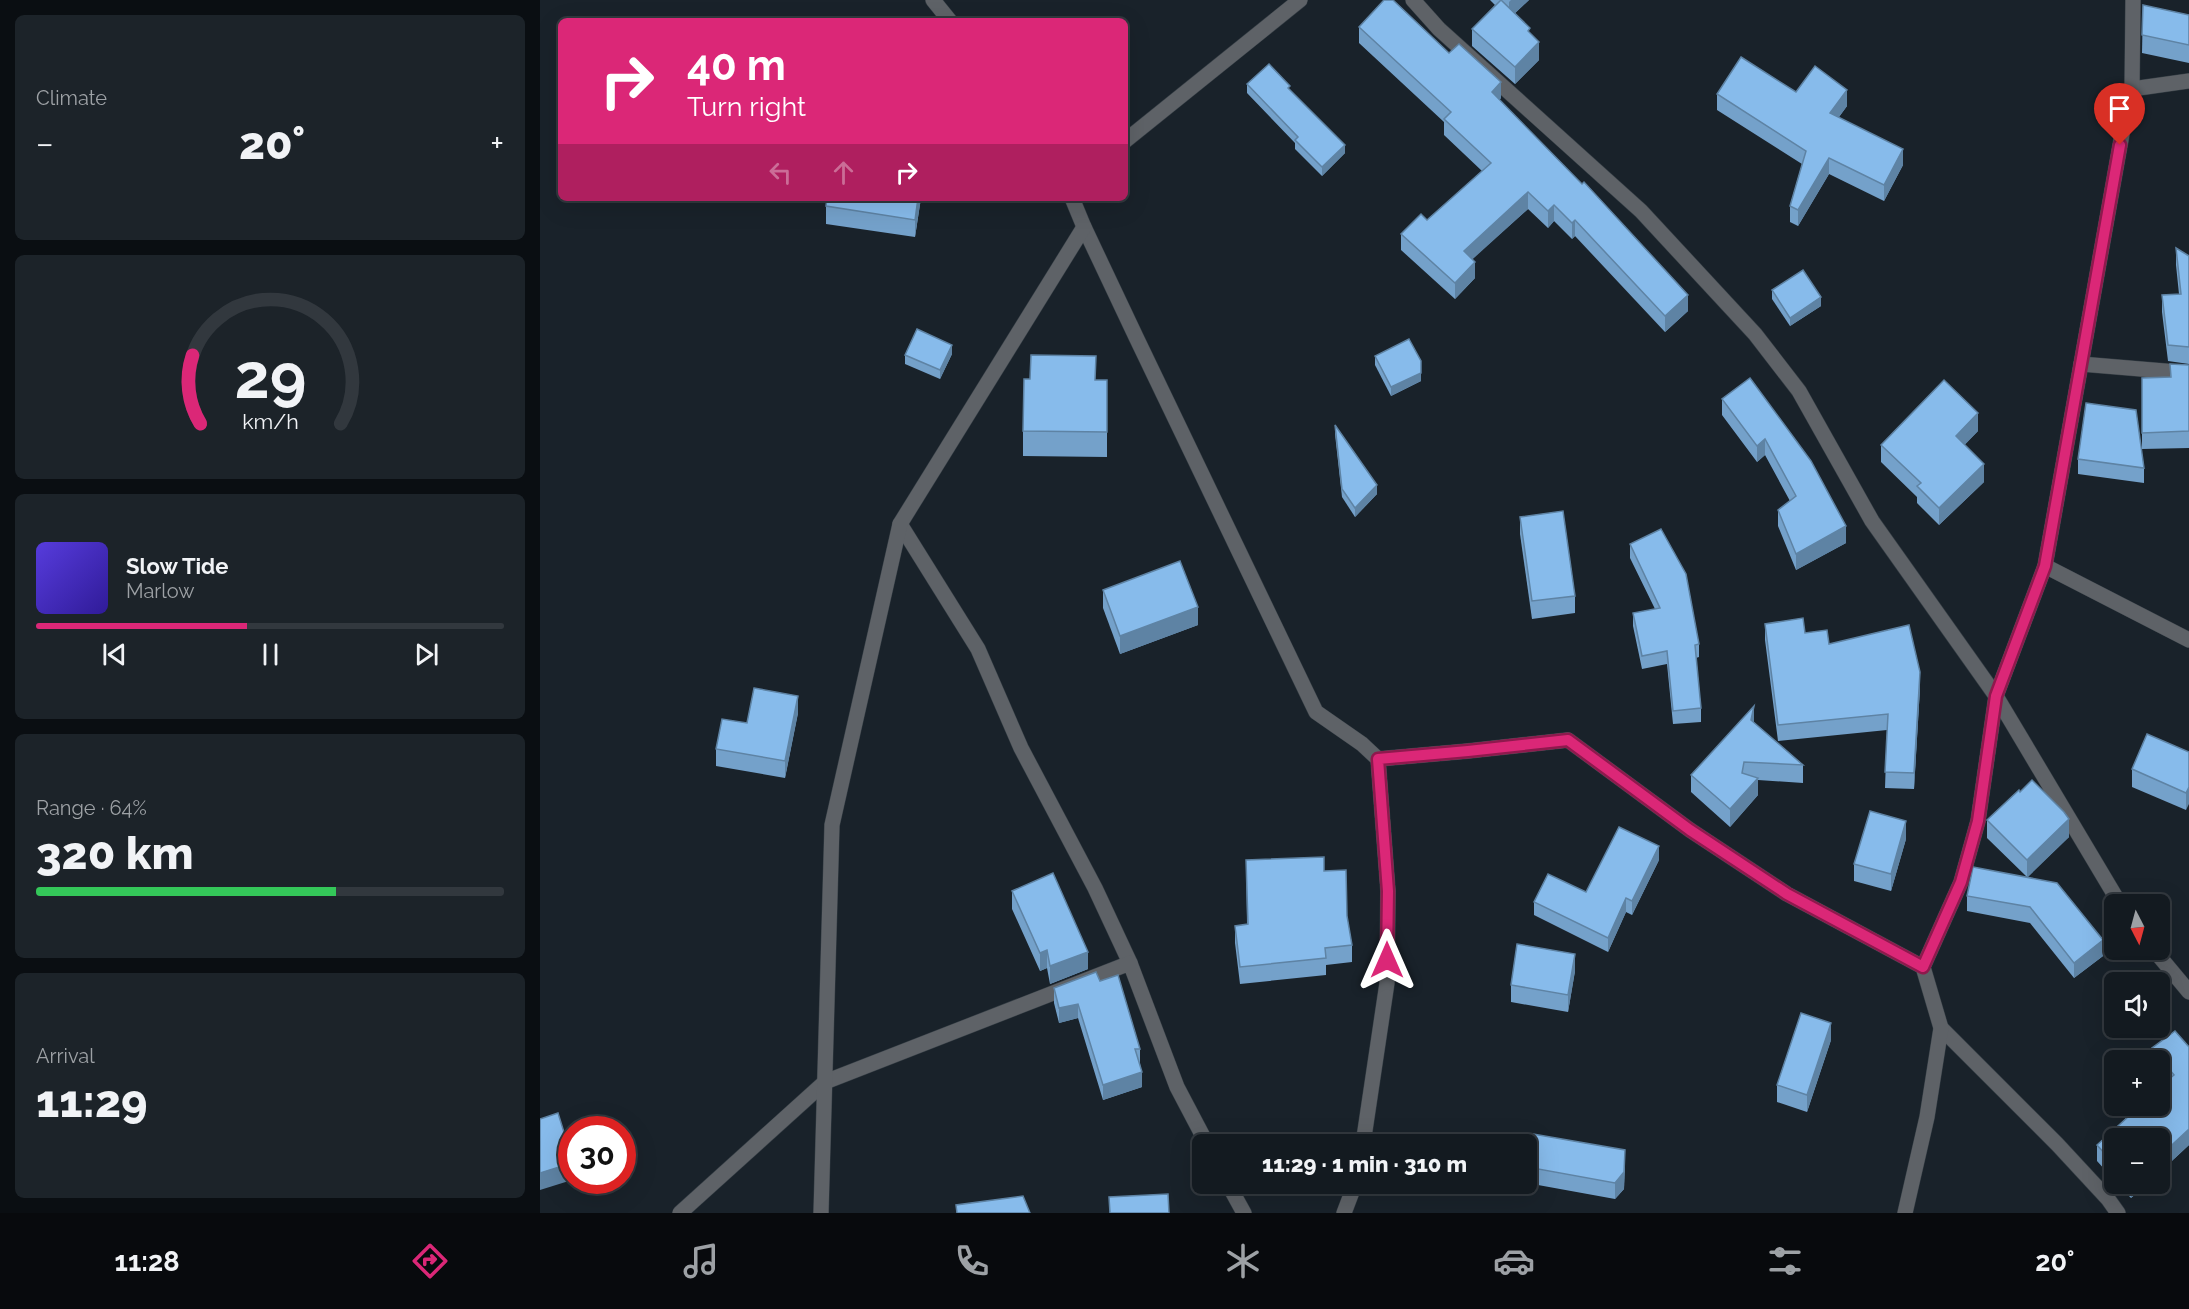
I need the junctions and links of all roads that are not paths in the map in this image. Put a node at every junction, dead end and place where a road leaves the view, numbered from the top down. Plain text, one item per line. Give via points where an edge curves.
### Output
1 (933, 0) edge
2 (1300, 0) edge
3 (1413, 0) edge
4 (2133, 0) edge
5 (948, 18) edge
6 (2189, 81) edge
7 (2132, 89) junction
8 (1128, 139) edge
9 (1073, 201) edge
10 (1084, 227) junction
11 (2081, 364) junction
12 (2189, 373) edge
13 (900, 524) junction
14 (2045, 566) junction
15 (2189, 640) edge
16 (1996, 696) junction
17 (1378, 759) junction
18 (2114, 894) edge
19 (2162, 960) edge
20 (1130, 963) junction
21 (1923, 967) junction
22 (2189, 992) edge
23 (1941, 1028) junction
24 (825, 1082) junction
25 (1202, 1134) edge
26 (1364, 1134) edge
27 (1234, 1194) edge
28 (1351, 1194) edge
29 (680, 1213) edge
30 (821, 1213) edge
31 (1244, 1213) edge
32 (1344, 1213) edge
33 (1905, 1213) edge
34 (2118, 1213) edge

1 - 5 street
2 - 8 street
3 - 16 street via 1438,30 1641,211 1755,334 1799,391 1872,521
4 - 7 street
6 - 7 street
7 - 11 street
9 - 10 street
10 - 13 street
10 - 17 street via 1316,712
11 - 12 street
11 - 14 street
13 - 20 street via 978,649 1021,748
13 - 24 street via 832,825
14 - 15 street
14 - 16 street
16 - 18 street
16 - 21 street via 1975,831 1961,882
17 - 21 street via 1568,740 1690,830 1787,894
17 - 26 street via 1388,891 1387,983
19 - 22 street
20 - 24 street
20 - 25 street via 1177,1087
21 - 23 street
23 - 33 street via 1927,1117
23 - 34 street via 2057,1144
24 - 29 street
24 - 30 street
27 - 31 street
28 - 32 street

